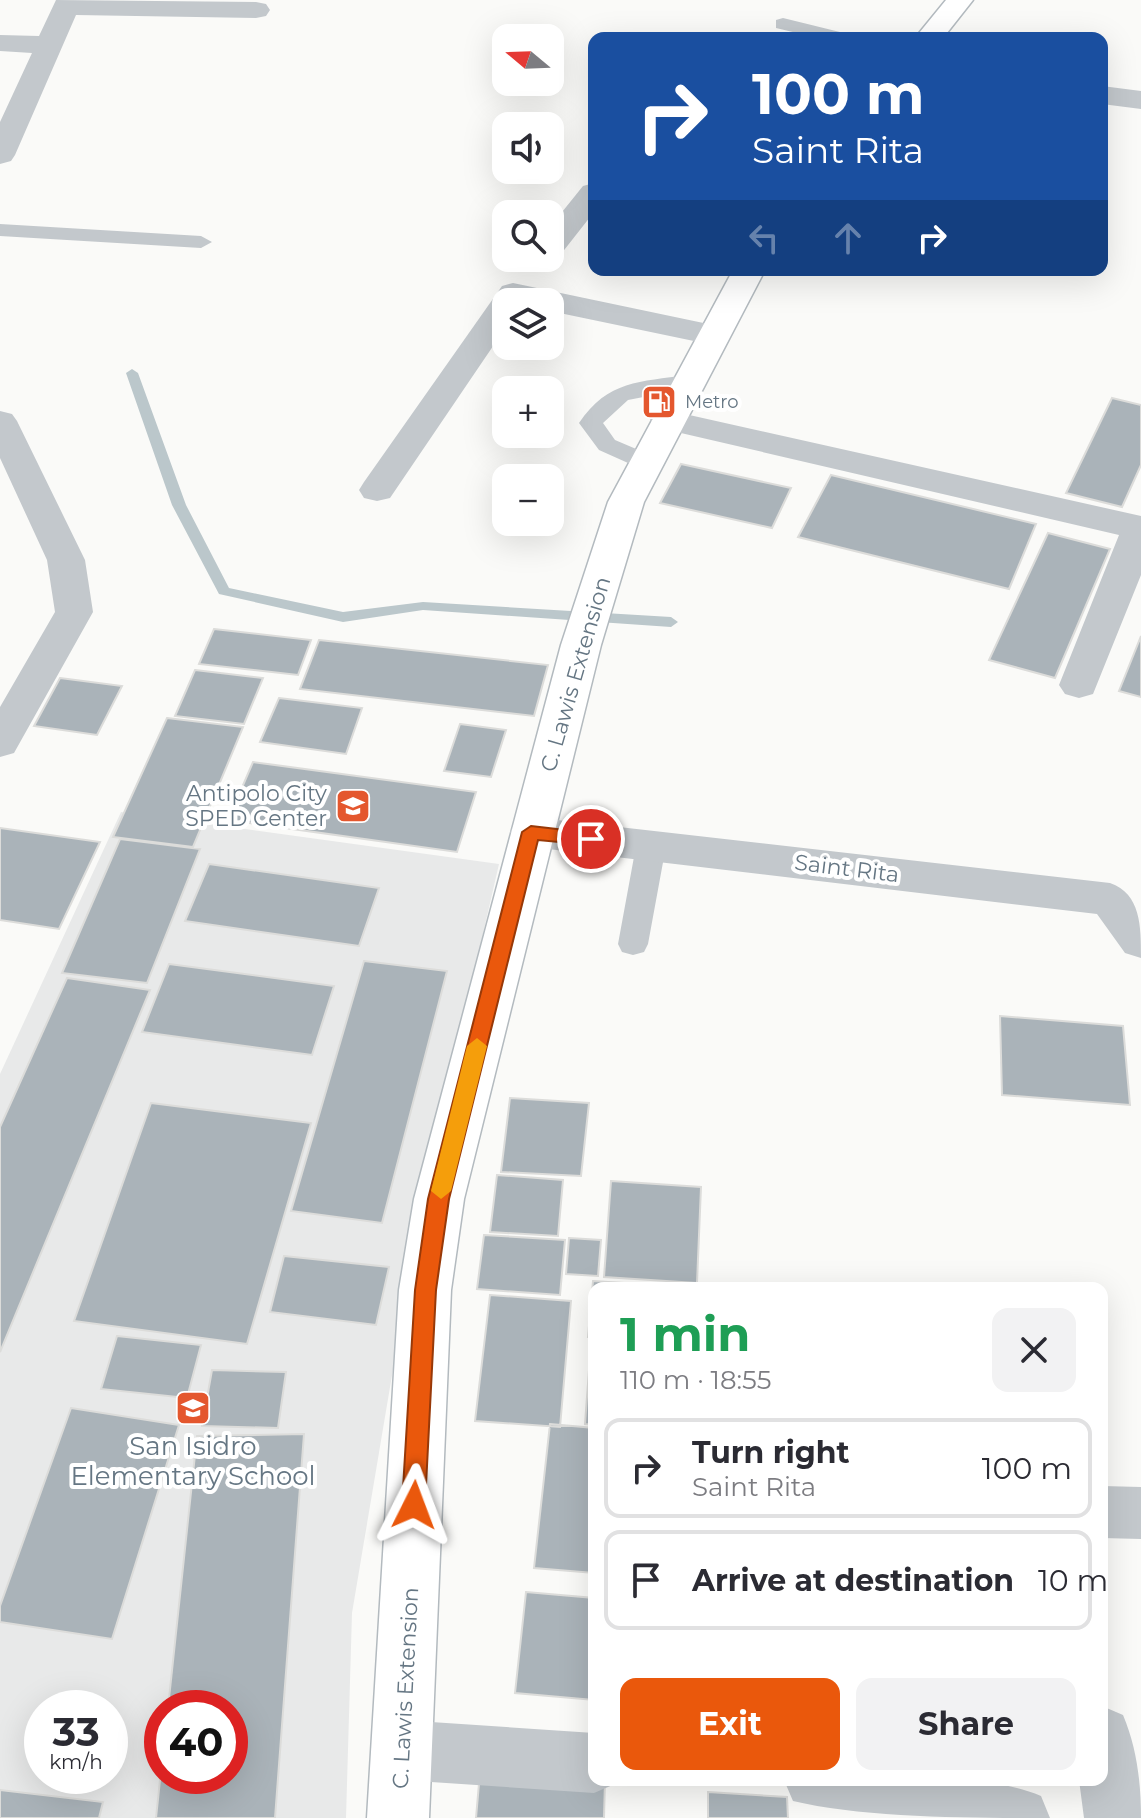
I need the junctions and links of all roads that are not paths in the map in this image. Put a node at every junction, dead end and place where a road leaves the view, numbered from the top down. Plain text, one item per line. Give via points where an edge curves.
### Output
1 (960, 0) edge
2 (67, 3) edge
3 (256, 10) dead end
4 (783, 24) dead end
5 (816, 32) edge
6 (934, 32) edge
7 (0, 43) edge
8 (47, 45) junction
9 (1108, 96) edge
10 (1141, 100) edge
11 (0, 155) edge
12 (588, 200) edge
13 (0, 230) edge
14 (564, 230) edge
15 (201, 242) dead end
16 (530, 272) edge
17 (746, 276) edge
18 (518, 288) edge
19 (564, 309) edge
20 (492, 324) edge
21 (713, 335) junction
22 (687, 382) junction
23 (667, 420) junction
24 (0, 421) edge
25 (646, 462) junction
26 (377, 490) dead end
27 (1141, 528) edge
28 (1079, 685) dead end
29 (0, 743) edge
30 (531, 832) junction
31 (651, 846) junction
32 (1141, 941) edge
33 (633, 944) dead end
34 (1108, 1512) edge
35 (1141, 1513) edge
36 (401, 1750) junction
37 (588, 1763) edge
38 (1108, 1774) edge
39 (846, 1786) edge
40 (398, 1818) edge
41 (1019, 1818) edge
42 (1115, 1818) edge

1 - 6 street
2 - 3 street
2 - 8 street
4 - 5 lane
7 - 8 street
8 - 11 street
9 - 10 street
12 - 14 street
13 - 15 lane
16 - 18 street
17 - 21 street, C. Lawis Extension
19 - 21 street
20 - 26 street
21 - 22 street, C. Lawis Extension
22 - 23 street, C. Lawis Extension
22 - 25 lane via 622,393 602,403 591,423 607,445
23 - 25 street, C. Lawis Extension
23 - 27 street
24 - 29 street via 66,560 74,612
25 - 30 street, C. Lawis Extension via 626,502 604,570
27 - 28 street
30 - 31 street, Saint Rita
30 - 36 street, C. Lawis Extension via 439,1199 425,1290
31 - 32 street, Saint Rita via 1110,899
31 - 33 lane
34 - 35 street
36 - 37 street
36 - 40 street, C. Lawis Extension
38 - 42 street
39 - 41 street

